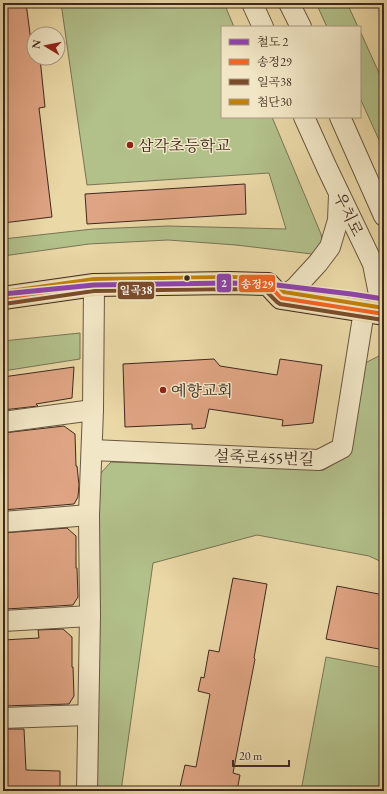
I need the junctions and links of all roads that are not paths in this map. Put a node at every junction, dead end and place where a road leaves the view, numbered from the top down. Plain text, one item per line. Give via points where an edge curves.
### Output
1 (252, 3) edge
2 (289, 3) edge
3 (263, 26) edge
4 (300, 26) edge
5 (304, 118) edge
6 (340, 118) edge
7 (365, 174) junction
8 (339, 193) junction
9 (384, 197) edge
10 (384, 216) edge
11 (94, 285) junction
12 (3, 298) edge
13 (281, 298) junction
14 (377, 313) edge
15 (93, 410) junction
16 (3, 422) edge
17 (92, 450) junction
18 (89, 515) junction
19 (3, 522) edge
20 (90, 616) junction
21 (3, 621) edge
22 (88, 715) junction
23 (3, 718) edge
24 (87, 791) edge

1 - 3 street
2 - 4 street
5 - 8 street, 우치로
6 - 7 street, 우치로
7 - 9 street
7 - 10 street, 우치로
8 - 13 street via 338,220 330,247 295,288
8 - 14 street, 우치로 via 373,264
11 - 12 main road
11 - 13 main road via 268,284
11 - 15 street
13 - 14 main road
14 - 17 street, 설죽로455번길 via 342,448 319,460
15 - 16 street
15 - 17 street
17 - 18 street
18 - 19 street
18 - 20 street
20 - 21 street
20 - 22 street
22 - 23 street
22 - 24 street

